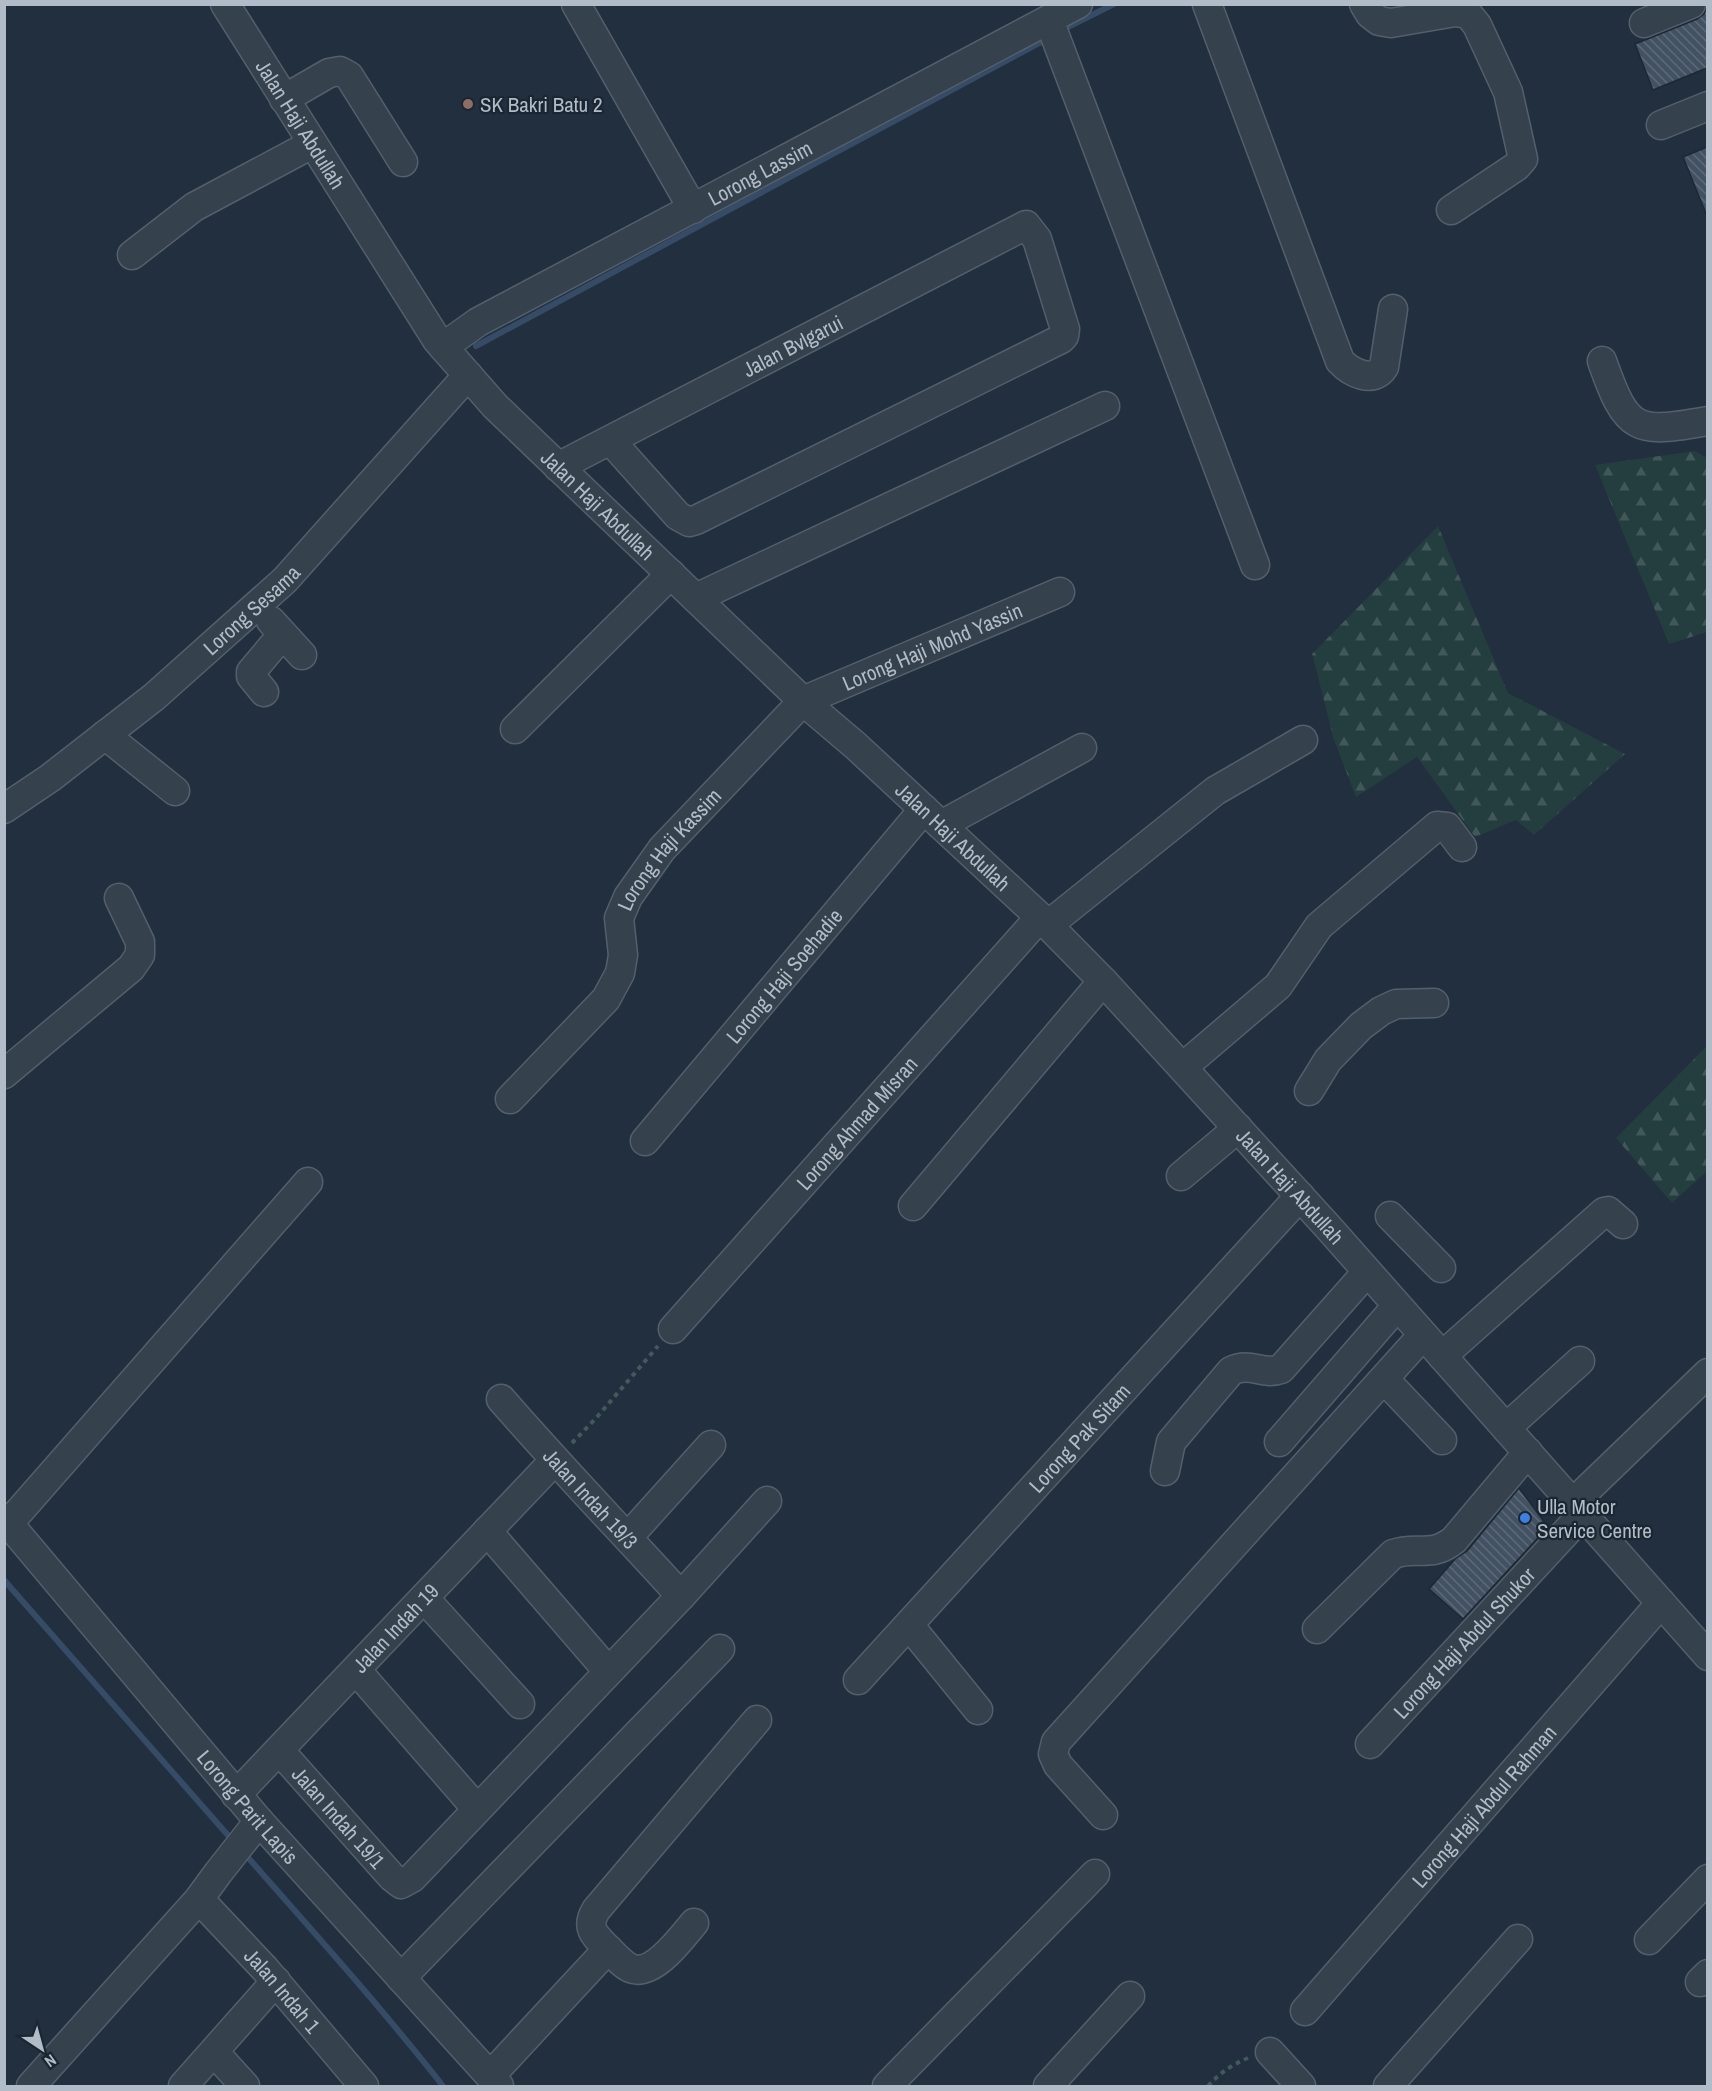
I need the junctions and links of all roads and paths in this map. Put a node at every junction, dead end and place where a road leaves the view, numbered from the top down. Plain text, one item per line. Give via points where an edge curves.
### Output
1 (225, 4) edge
2 (576, 4) edge
3 (1078, 4) edge
4 (1207, 4) edge
5 (1364, 4) edge
6 (1690, 4) edge
7 (1049, 20) junction
8 (1644, 23) dead end
9 (284, 99) junction
10 (1707, 106) edge
11 (1661, 124) dead end
12 (312, 144) junction
13 (403, 162) dead end
14 (693, 209) junction
15 (1451, 210) dead end
16 (132, 255) dead end
17 (1393, 309) dead end
18 (443, 347) junction
19 (1602, 361) dead end
20 (468, 375) junction
21 (1104, 406) dead end
22 (1707, 421) edge
23 (610, 440) junction
24 (558, 467) junction
25 (1256, 566) dead end
26 (670, 574) junction
27 (1060, 592) dead end
28 (696, 598) junction
29 (257, 604) junction
30 (264, 692) dead end
31 (803, 701) junction
32 (515, 729) dead end
33 (105, 735) junction
34 (1303, 740) dead end
35 (1082, 748) dead end
36 (175, 792) dead end
37 (4, 809) edge
38 (932, 817) junction
39 (1462, 848) dead end
40 (119, 898) dead end
41 (1044, 921) junction
42 (1103, 981) junction
43 (1434, 1003) dead end
44 (1183, 1067) junction
45 (4, 1074) edge
46 (1309, 1091) dead end
47 (510, 1099) dead end
48 (1238, 1128) junction
49 (645, 1141) dead end
50 (1181, 1176) dead end
51 (308, 1182) dead end
52 (1300, 1196) junction
53 (913, 1206) dead end
54 (1390, 1216) dead end
55 (1623, 1224) dead end
56 (1441, 1268) dead end
57 (1367, 1272) junction
58 (1397, 1306) junction
59 (673, 1329) joint
60 (1423, 1335) junction
61 (1442, 1356) junction
62 (1580, 1361) dead end
63 (1707, 1373) edge
64 (1384, 1379) junction
65 (501, 1399) dead end
66 (1506, 1428) junction
67 (1442, 1440) dead end
68 (1279, 1442) dead end
69 (711, 1445) dead end
70 (1528, 1452) junction
71 (554, 1461) junction
72 (1165, 1471) dead end
73 (767, 1501) dead end
74 (1578, 1509) junction
75 (7, 1521) edge
76 (487, 1531) junction
77 (628, 1537) junction
78 (681, 1596) junction
79 (424, 1598) junction
80 (1661, 1603) junction
81 (909, 1625) junction
82 (1317, 1629) dead end
83 (720, 1649) dead end
84 (1707, 1656) edge
85 (356, 1670) junction
86 (608, 1671) junction
87 (858, 1680) dead end
88 (520, 1704) dead end
89 (978, 1710) dead end
90 (757, 1720) dead end
91 (1370, 1744) dead end
92 (279, 1750) junction
93 (236, 1795) junction
94 (477, 1809) junction
95 (1103, 1815) dead end
96 (252, 1830) junction
97 (1095, 1874) dead end
98 (1707, 1879) edge
99 (199, 1899) junction
100 (694, 1923) dead end
101 (1518, 1939) dead end
102 (1649, 1940) dead end
103 (608, 1949) junction
104 (401, 1978) junction
105 (276, 1981) junction
106 (1130, 1996) dead end
107 (1305, 2011) dead end
108 (214, 2052) junction
109 (1270, 2052) joint
110 (495, 2081) edge
111 (32, 2086) edge
112 (183, 2086) edge
113 (245, 2086) edge
114 (364, 2086) edge
115 (887, 2086) edge
116 (1048, 2086) edge
117 (1208, 2086) edge
118 (1301, 2086) edge
119 (1388, 2086) edge

1 - 9 street, Jalan Haji Abdullah
2 - 14 street
3 - 7 street, Lorong Lassim
4 - 17 street via 1344,366 1365,375 1380,373
5 - 15 street via 1379,21 1455,12 1468,14 1508,92 1523,159
6 - 8 street
7 - 14 street, Lorong Lassim
7 - 25 street
9 - 12 street, Jalan Haji Abdullah
9 - 13 street via 329,73 340,71 349,76
10 - 11 street
12 - 16 street via 194,207
12 - 18 street, Jalan Haji Abdullah
14 - 18 street, Lorong Lassim via 478,321
18 - 20 street, Jalan Haji Abdullah
19 - 22 street via 1625,415 1643,427 1670,428
20 - 24 street, Jalan Haji Abdullah
20 - 29 street, Lorong Sesama via 285,580
21 - 28 street
23 - 23 street, Jalan Bvlgarui via 1026,225 1036,239 1062,318 1064,336 689,522 678,516
23 - 24 street, Jalan Bvlgarui
24 - 26 street, Jalan Haji Abdullah
26 - 28 street, Jalan Haji Abdullah
26 - 32 street
27 - 31 street, Lorong Haji Mohd Yassin
28 - 31 street, Jalan Haji Abdullah
29 - 30 street via 292,645 251,672
29 - 33 street, Lorong Sesama via 154,697
31 - 38 street, Jalan Haji Abdullah
31 - 47 street, Lorong Haji Kassim via 662,849 628,897 619,918 622,964 606,999
33 - 36 street
33 - 37 street, Lorong Sesama
34 - 41 street, Lorong Ahmad Misran via 1215,791
35 - 38 street
38 - 41 street, Jalan Haji Abdullah
38 - 49 street, Lorong Haji Soehadie
39 - 44 street via 1447,827 1437,826 1319,926 1278,986
40 - 45 street via 140,942 140,955 131,968
41 - 42 street, Jalan Haji Abdullah
41 - 59 street, Lorong Ahmad Misran
42 - 44 street, Jalan Haji Abdullah
42 - 53 street
43 - 46 street via 1396,1004 1381,1011 1328,1060
44 - 48 street, Jalan Haji Abdullah
48 - 50 street
48 - 52 street, Jalan Haji Abdullah
51 - 75 street
52 - 57 street, Jalan Haji Abdullah
52 - 81 street, Lorong Pak Sitam
54 - 56 street
55 - 61 street via 1608,1210 1604,1212
57 - 58 street, Jalan Haji Abdullah
57 - 72 street via 1281,1369 1272,1372 1240,1367 1231,1371 1171,1442
58 - 60 street, Jalan Haji Abdullah
58 - 68 street
59 - 71 path via 597,1418
60 - 61 street, Jalan Haji Abdullah
60 - 64 street
61 - 66 street, Jalan Haji Abdullah
62 - 66 street
63 - 74 street, Lorong Haji Abdul Shukor
64 - 67 street
64 - 95 street via 1056,1742 1053,1754 1058,1766
65 - 71 street, Jalan Indah 19/3
66 - 70 street, Jalan Haji Abdullah
69 - 77 street
70 - 74 street, Jalan Haji Abdullah
70 - 82 street via 1454,1540 1440,1550 1393,1554
71 - 76 street, Jalan Indah 19
71 - 77 street, Jalan Indah 19/3
73 - 78 street
74 - 80 street, Jalan Haji Abdullah
74 - 91 street, Lorong Haji Abdul Shukor
75 - 93 street, Lorong Parit Lapis
76 - 79 street, Jalan Indah 19
76 - 86 street
77 - 78 street, Jalan Indah 19/3
78 - 86 street
79 - 85 street, Jalan Indah 19
79 - 88 street
80 - 84 street, Jalan Haji Abdullah
80 - 107 street, Lorong Haji Abdul Rahman
81 - 87 street, Lorong Pak Sitam
81 - 89 street
83 - 104 street
85 - 92 street, Jalan Indah 19
85 - 94 street
86 - 94 street
90 - 103 street via 596,1910 591,1931
92 - 93 street, Jalan Indah 19
92 - 94 street, Jalan Indah 19/1 via 401,1884 412,1878
93 - 96 street, Lorong Parit Lapis
96 - 99 street
96 - 104 street, Lorong Parit Lapis
97 - 115 street
98 - 102 street
99 - 105 street, Jalan Indah 1
99 - 111 street
100 - 103 street via 664,1958 644,1968 629,1968
101 - 119 street
103 - 110 street
104 - 110 street, Lorong Parit Lapis
105 - 108 street
105 - 114 street, Jalan Indah 1
106 - 116 street
108 - 112 street
108 - 113 street
109 - 117 path via 1231,2065
109 - 118 street

